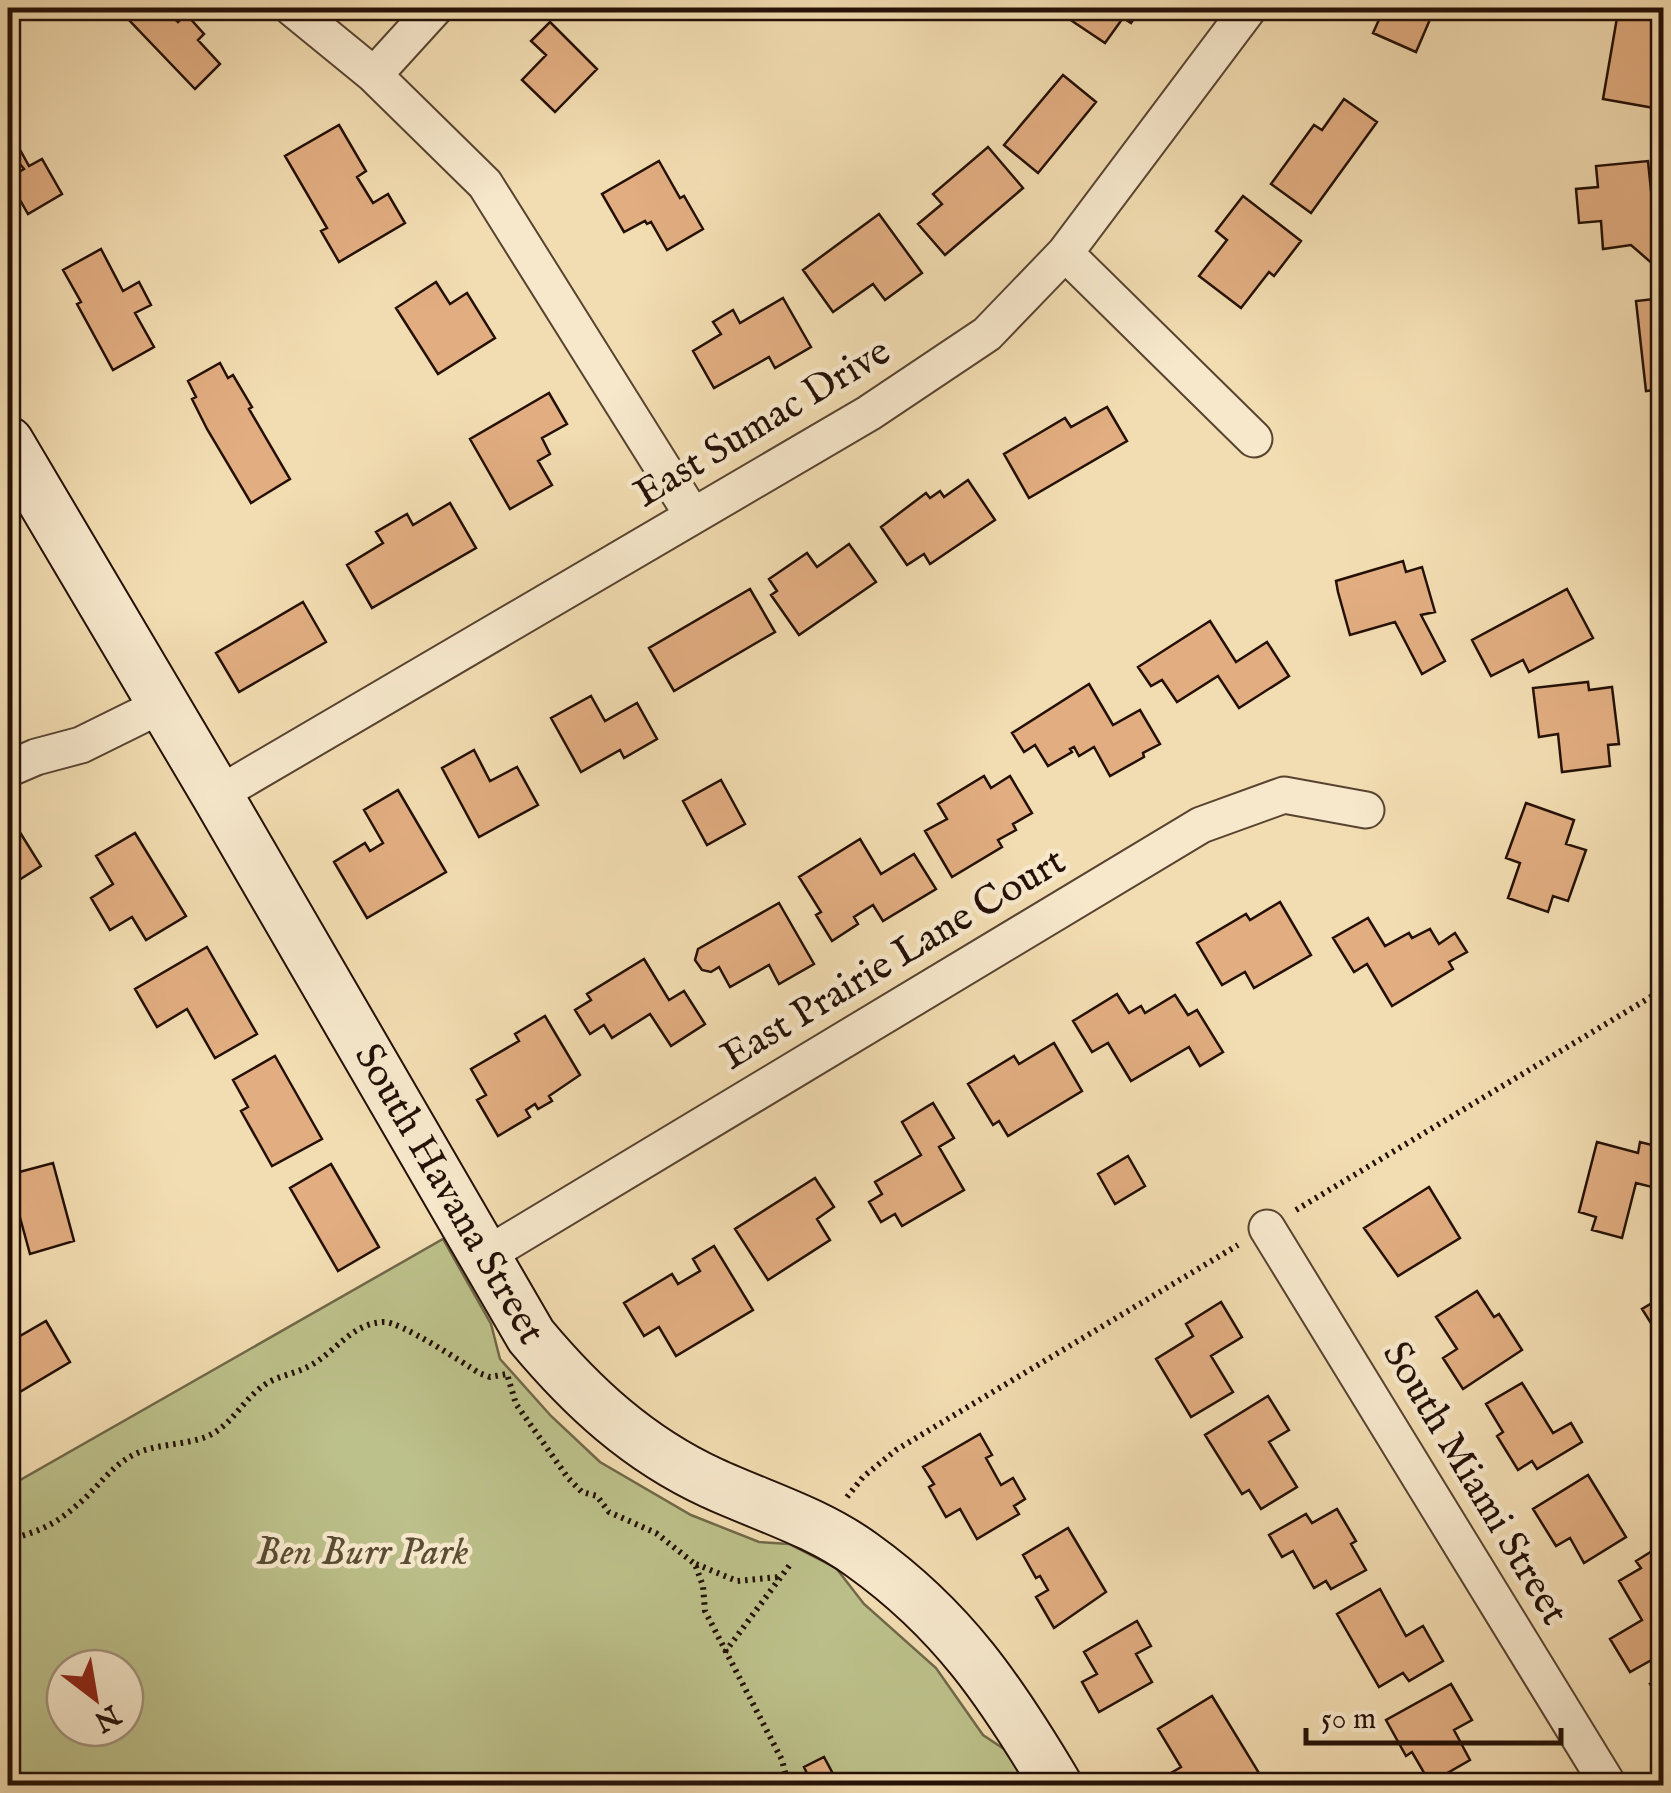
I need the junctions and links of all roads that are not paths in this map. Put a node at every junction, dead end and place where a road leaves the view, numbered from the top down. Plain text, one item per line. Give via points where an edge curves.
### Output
1 (292, 8) edge
2 (435, 8) edge
3 (1249, 8) edge
4 (374, 75) junction
5 (1065, 253) junction
6 (1254, 439) dead end
7 (8, 442) edge
8 (693, 516) junction
9 (162, 705) junction
10 (8, 769) edge
11 (217, 794) junction
12 (1366, 810) dead end
13 (1268, 1228) road end
14 (483, 1257) junction
15 (1057, 1786) edge
16 (1608, 1786) edge

1 - 4 street
2 - 4 street
3 - 5 street, East Sumac Drive
4 - 8 street via 486,184
5 - 6 street
5 - 8 street, East Sumac Drive via 987,334 869,413
7 - 9 street, South Havana Street
8 - 11 street, East Sumac Drive
9 - 10 street via 82,745
9 - 11 street, South Havana Street
11 - 14 street, South Havana Street
12 - 14 street, East Prairie Lane Court via 1284,795 1201,825
13 - 16 street, South Miami Street
14 - 15 street, South Havana Street via 541,1348 634,1439 770,1506 811,1545 861,1554 925,1605 1020,1721

